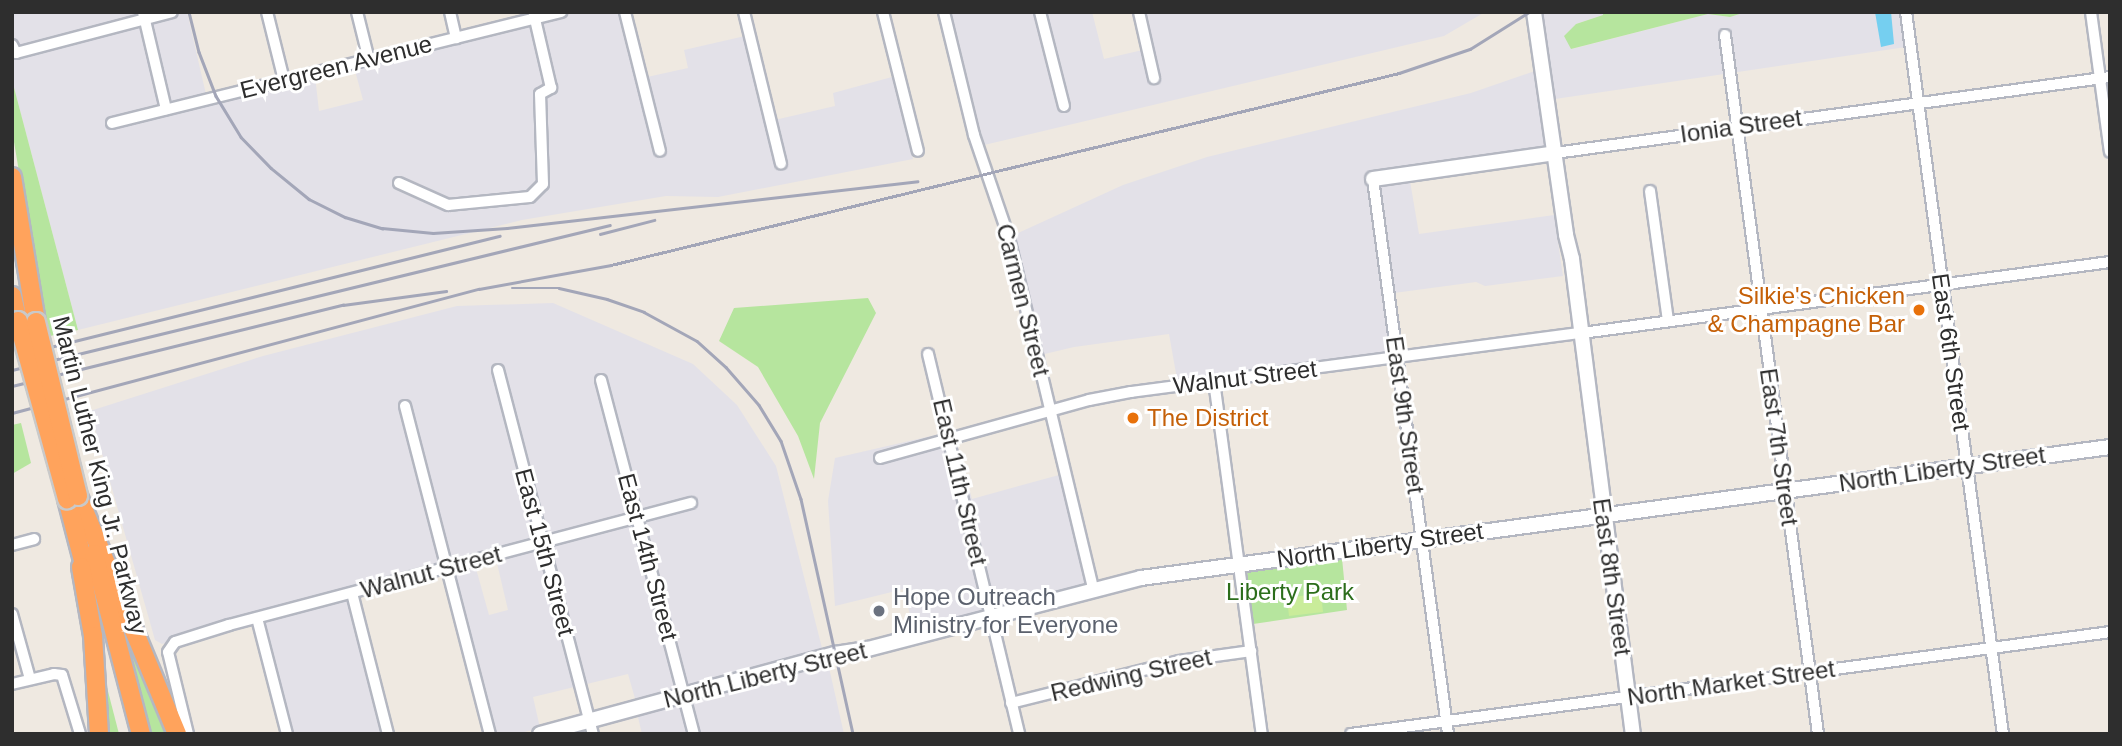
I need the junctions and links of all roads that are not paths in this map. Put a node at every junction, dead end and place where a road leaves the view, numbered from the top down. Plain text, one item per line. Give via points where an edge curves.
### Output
1 (173, 12) edge
2 (267, 12) edge
3 (357, 12) edge
4 (450, 12) edge
5 (561, 12) edge
6 (625, 12) edge
7 (744, 12) edge
8 (883, 12) edge
9 (944, 12) edge
10 (1040, 12) edge
11 (1139, 12) edge
12 (1534, 12) edge
13 (1906, 12) edge
14 (2091, 12) edge
15 (534, 15) edge
16 (144, 16) edge
17 (1725, 35) dead end
18 (456, 38) junction
19 (14, 49) edge
20 (369, 60) junction
21 (2105, 77) edge
22 (1154, 78) dead end
23 (284, 79) junction
24 (1917, 102) junction
25 (1064, 106) dead end
26 (166, 108) junction
27 (112, 123) dead end
28 (1736, 127) junction
29 (660, 151) dead end
30 (918, 151) dead end
31 (2110, 152) edge
32 (1555, 153) junction
33 (780, 164) dead end
34 (12, 177) edge
35 (1373, 179) joint
36 (399, 183) dead end
37 (1650, 191) dead end
38 (12, 228) edge
39 (2110, 262) edge
40 (1942, 284) junction
41 (12, 296) edge
42 (1760, 308) junction
43 (22, 316) edge
44 (1668, 321) junction
45 (1578, 333) junction
46 (928, 354) dead end
47 (1397, 357) junction
48 (498, 370) dead end
49 (601, 380) dead end
50 (1214, 382) junction
51 (405, 406) dead end
52 (1051, 411) junction
53 (950, 439) junction
54 (2110, 447) edge
55 (880, 458) dead end
56 (1966, 466) junction
57 (1785, 490) junction
58 (73, 497) junction
59 (691, 503) dead end
60 (1604, 515) junction
61 (637, 517) junction
62 (34, 539) dead end
63 (1422, 540) junction
64 (542, 542) junction
65 (12, 545) edge
66 (1239, 564) junction
67 (447, 567) junction
68 (1094, 591) junction
69 (352, 593) junction
70 (12, 614) edge
71 (257, 618) junction
72 (992, 618) junction
73 (2110, 632) edge
74 (1991, 648) junction
75 (1251, 651) junction
76 (1810, 672) junction
77 (30, 679) junction
78 (12, 684) edge
79 (684, 695) junction
80 (1628, 697) junction
81 (1011, 703) junction
82 (1446, 721) junction
83 (591, 727) edge
84 (80, 734) edge
85 (99, 734) edge
86 (128, 734) edge
87 (141, 734) edge
88 (177, 734) edge
89 (188, 734) edge
90 (287, 734) edge
91 (388, 734) edge
92 (490, 734) edge
93 (540, 734) edge
94 (694, 734) edge
95 (1019, 734) edge
96 (1262, 734) edge
97 (1352, 734) edge
98 (1448, 734) edge
99 (1633, 734) edge
100 (1818, 734) edge
101 (2003, 734) edge

1 - 16 street
2 - 23 street
3 - 20 street
4 - 18 street
5 - 15 street, Evergreen Avenue
6 - 29 street
7 - 33 street
8 - 30 street
9 - 52 street, Carmen Street via 974,135 1009,238
10 - 25 street
11 - 22 street
12 - 32 street, East 8th Street
13 - 24 street, East 6th Street
14 - 21 street
15 - 18 street, Evergreen Avenue
15 - 36 street via 551,88 540,94 543,184 530,197 448,205
16 - 19 street
16 - 26 street
17 - 28 street, East 7th Street
18 - 20 street, Evergreen Avenue
20 - 23 street, Evergreen Avenue
21 - 24 street, Ionia Street
21 - 31 street
23 - 26 street, Evergreen Avenue
24 - 28 street, Ionia Street
24 - 40 street, East 6th Street
26 - 27 street, Evergreen Avenue
28 - 32 street, Ionia Street
28 - 42 street, East 7th Street
32 - 35 street, Ionia Street
32 - 45 street, East 8th Street via 1565,229 1564,259
34 - 43 highway
35 - 47 street, East 9th Street
37 - 44 street
38 - 43 highway, Martin Luther King Jr. Parkway
39 - 40 street, Walnut Street
40 - 42 street, Walnut Street
40 - 56 street, East 6th Street
41 - 43 highway, Martin Luther King Jr. Parkway
42 - 44 street, Walnut Street
42 - 57 street, East 7th Street
43 - 58 highway, Martin Luther King Jr. Parkway, bridge
44 - 45 street, Walnut Street
45 - 47 street, Walnut Street
45 - 60 street, East 8th Street via 1584,408 1591,421
46 - 53 street, East 11th Street
47 - 50 street, Walnut Street
47 - 63 street, East 9th Street
48 - 64 street, East 15th Street
49 - 61 street, East 14th Street
50 - 52 street, Walnut Street via 1131,392
50 - 66 street
51 - 67 street
52 - 53 street, Walnut Street
52 - 68 street, Carmen Street
53 - 55 street, Walnut Street
53 - 72 street, East 11th Street
54 - 56 street, North Liberty Street
56 - 57 street, North Liberty Street
56 - 74 street, East 6th Street
57 - 60 street, North Liberty Street
57 - 76 street, East 7th Street
58 - 85 highway via 93,636
58 - 86 highway, Martin Luther King Jr. Parkway
58 - 87 highway, Martin Luther King Jr. Parkway
58 - 88 highway
59 - 61 street, Walnut Street
60 - 63 street, North Liberty Street
60 - 80 street, East 8th Street
61 - 64 street, Walnut Street
61 - 79 street, East 14th Street
62 - 65 street
63 - 66 street, North Liberty Street
63 - 82 street, East 9th Street
64 - 67 street, Walnut Street
64 - 83 street, East 15th Street
66 - 68 street, North Liberty Street via 1141,578
66 - 75 street
67 - 69 street, Walnut Street
67 - 92 street
68 - 72 street, North Liberty Street
69 - 71 street, Walnut Street
69 - 91 street
70 - 77 street
71 - 89 street, Walnut Street via 172,644 168,652
71 - 90 street
72 - 79 street, North Liberty Street
72 - 81 street, East 11th Street
73 - 74 street, North Market Street
74 - 76 street, North Market Street
74 - 101 street, East 6th Street
75 - 81 street, Redwing Street via 1179,661
75 - 96 street
76 - 80 street, North Market Street
76 - 100 street, East 7th Street
77 - 78 street
77 - 84 street via 62,675
79 - 83 street, North Liberty Street
79 - 94 street, East 14th Street
80 - 82 street, North Market Street
80 - 99 street, East 8th Street
81 - 95 street, East 11th Street
82 - 97 street, North Market Street
82 - 98 street, East 9th Street
83 - 93 street, North Liberty Street

